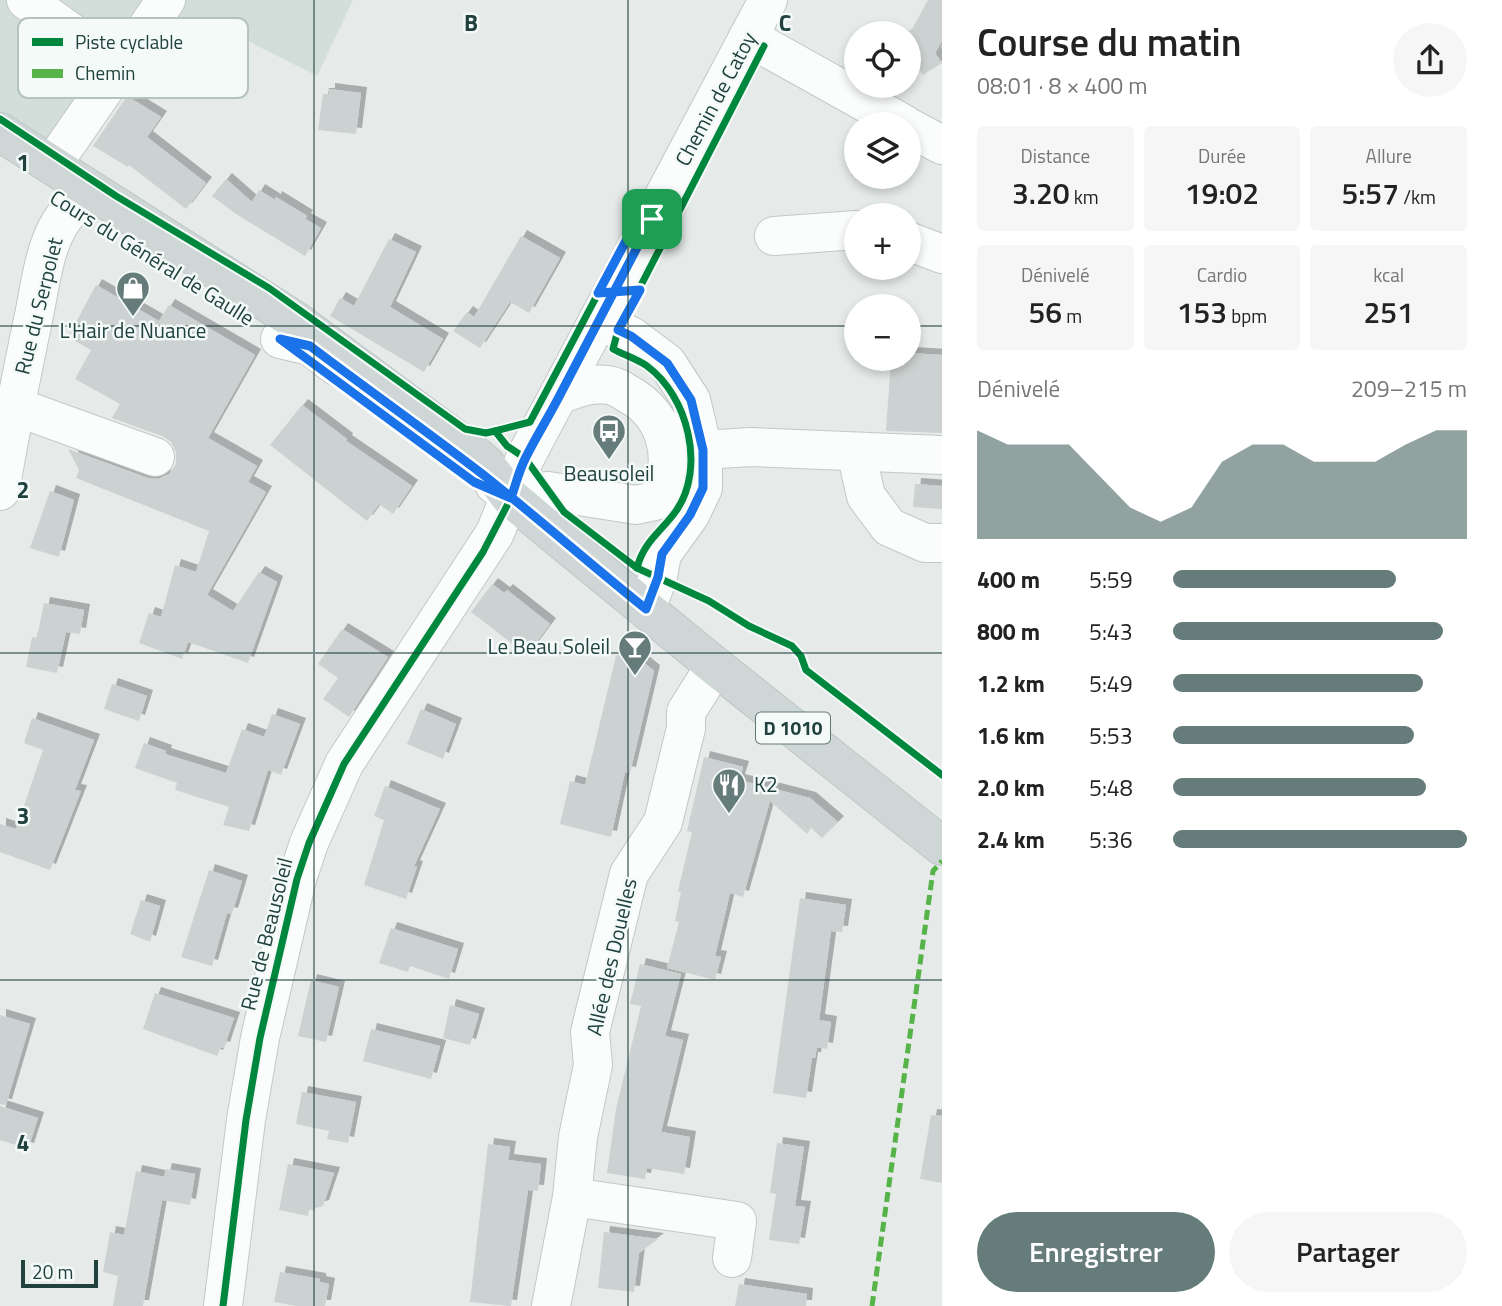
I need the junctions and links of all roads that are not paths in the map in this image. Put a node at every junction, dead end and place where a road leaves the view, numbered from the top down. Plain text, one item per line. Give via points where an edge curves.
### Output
1 (26, 0) edge
2 (166, 0) edge
3 (768, 0) edge
4 (51, 18) edge
5 (153, 18) edge
6 (748, 37) junction
7 (97, 98) edge
8 (883, 112) edge
9 (0, 132) edge
10 (921, 133) edge
11 (942, 145) edge
12 (0, 148) edge
13 (0, 162) edge
14 (44, 175) junction
15 (79, 198) junction
16 (844, 231) edge
17 (774, 236) dead end
18 (921, 246) edge
19 (942, 254) edge
20 (598, 320) junction
21 (561, 394) junction
22 (14, 406) junction
23 (703, 450) junction
24 (856, 452) junction
25 (942, 455) edge
26 (155, 457) dead end
27 (0, 491) edge
28 (511, 498) junction
29 (942, 543) edge
30 (646, 609) junction
31 (715, 666) junction
32 (942, 846) edge
33 (572, 1197) junction
34 (732, 1258) dead end
35 (223, 1306) edge
36 (551, 1306) edge

1 - 4 street
2 - 5 street
3 - 6 street, Chemin de Catoy
6 - 8 street
6 - 20 street, Chemin de Catoy
7 - 14 street
9 - 14 main road, Cours du Général de Gaulle / D 1010
10 - 11 street
12 - 14 main road
13 - 14 main road, Cours du Général de Gaulle / D 1010
14 - 15 main road, Cours du Général de Gaulle / D 1010
15 - 22 street, Rue du Serpolet via 58,228 48,254
15 - 28 main road, Cours du Général de Gaulle / D 1010 via 474,482
15 - 28 main road, Cours du Général de Gaulle / D 1010 via 296,321 485,464
16 - 17 street
18 - 19 street
20 - 21 street, Chemin de Catoy
20 - 23 street via 631,336 667,363 691,400
21 - 28 street, Chemin de Catoy via 525,458
21 - 28 street via 588,384 612,385 637,398 654,414 664,434 669,462 665,485 655,501 636,505 548,491
22 - 26 street
22 - 27 street, Rue du Serpolet
23 - 24 street via 751,447
23 - 30 street via 703,488 662,554
24 - 25 street
24 - 29 street via 866,496 889,527 925,542
28 - 30 main road, Cours du Général de Gaulle / D 1010
28 - 35 street, Rue de Beausoleil via 483,552 344,764 309,843 260,1038
30 - 31 main road, Cours du Général de Gaulle / D 1010
31 - 32 main road, Cours du Général de Gaulle / D 1010
31 - 33 street, Allée des Douelles via 686,712 663,822 629,874 590,1032 593,1065 578,1137
33 - 34 street via 737,1221
33 - 36 street, Allée des Douelles

